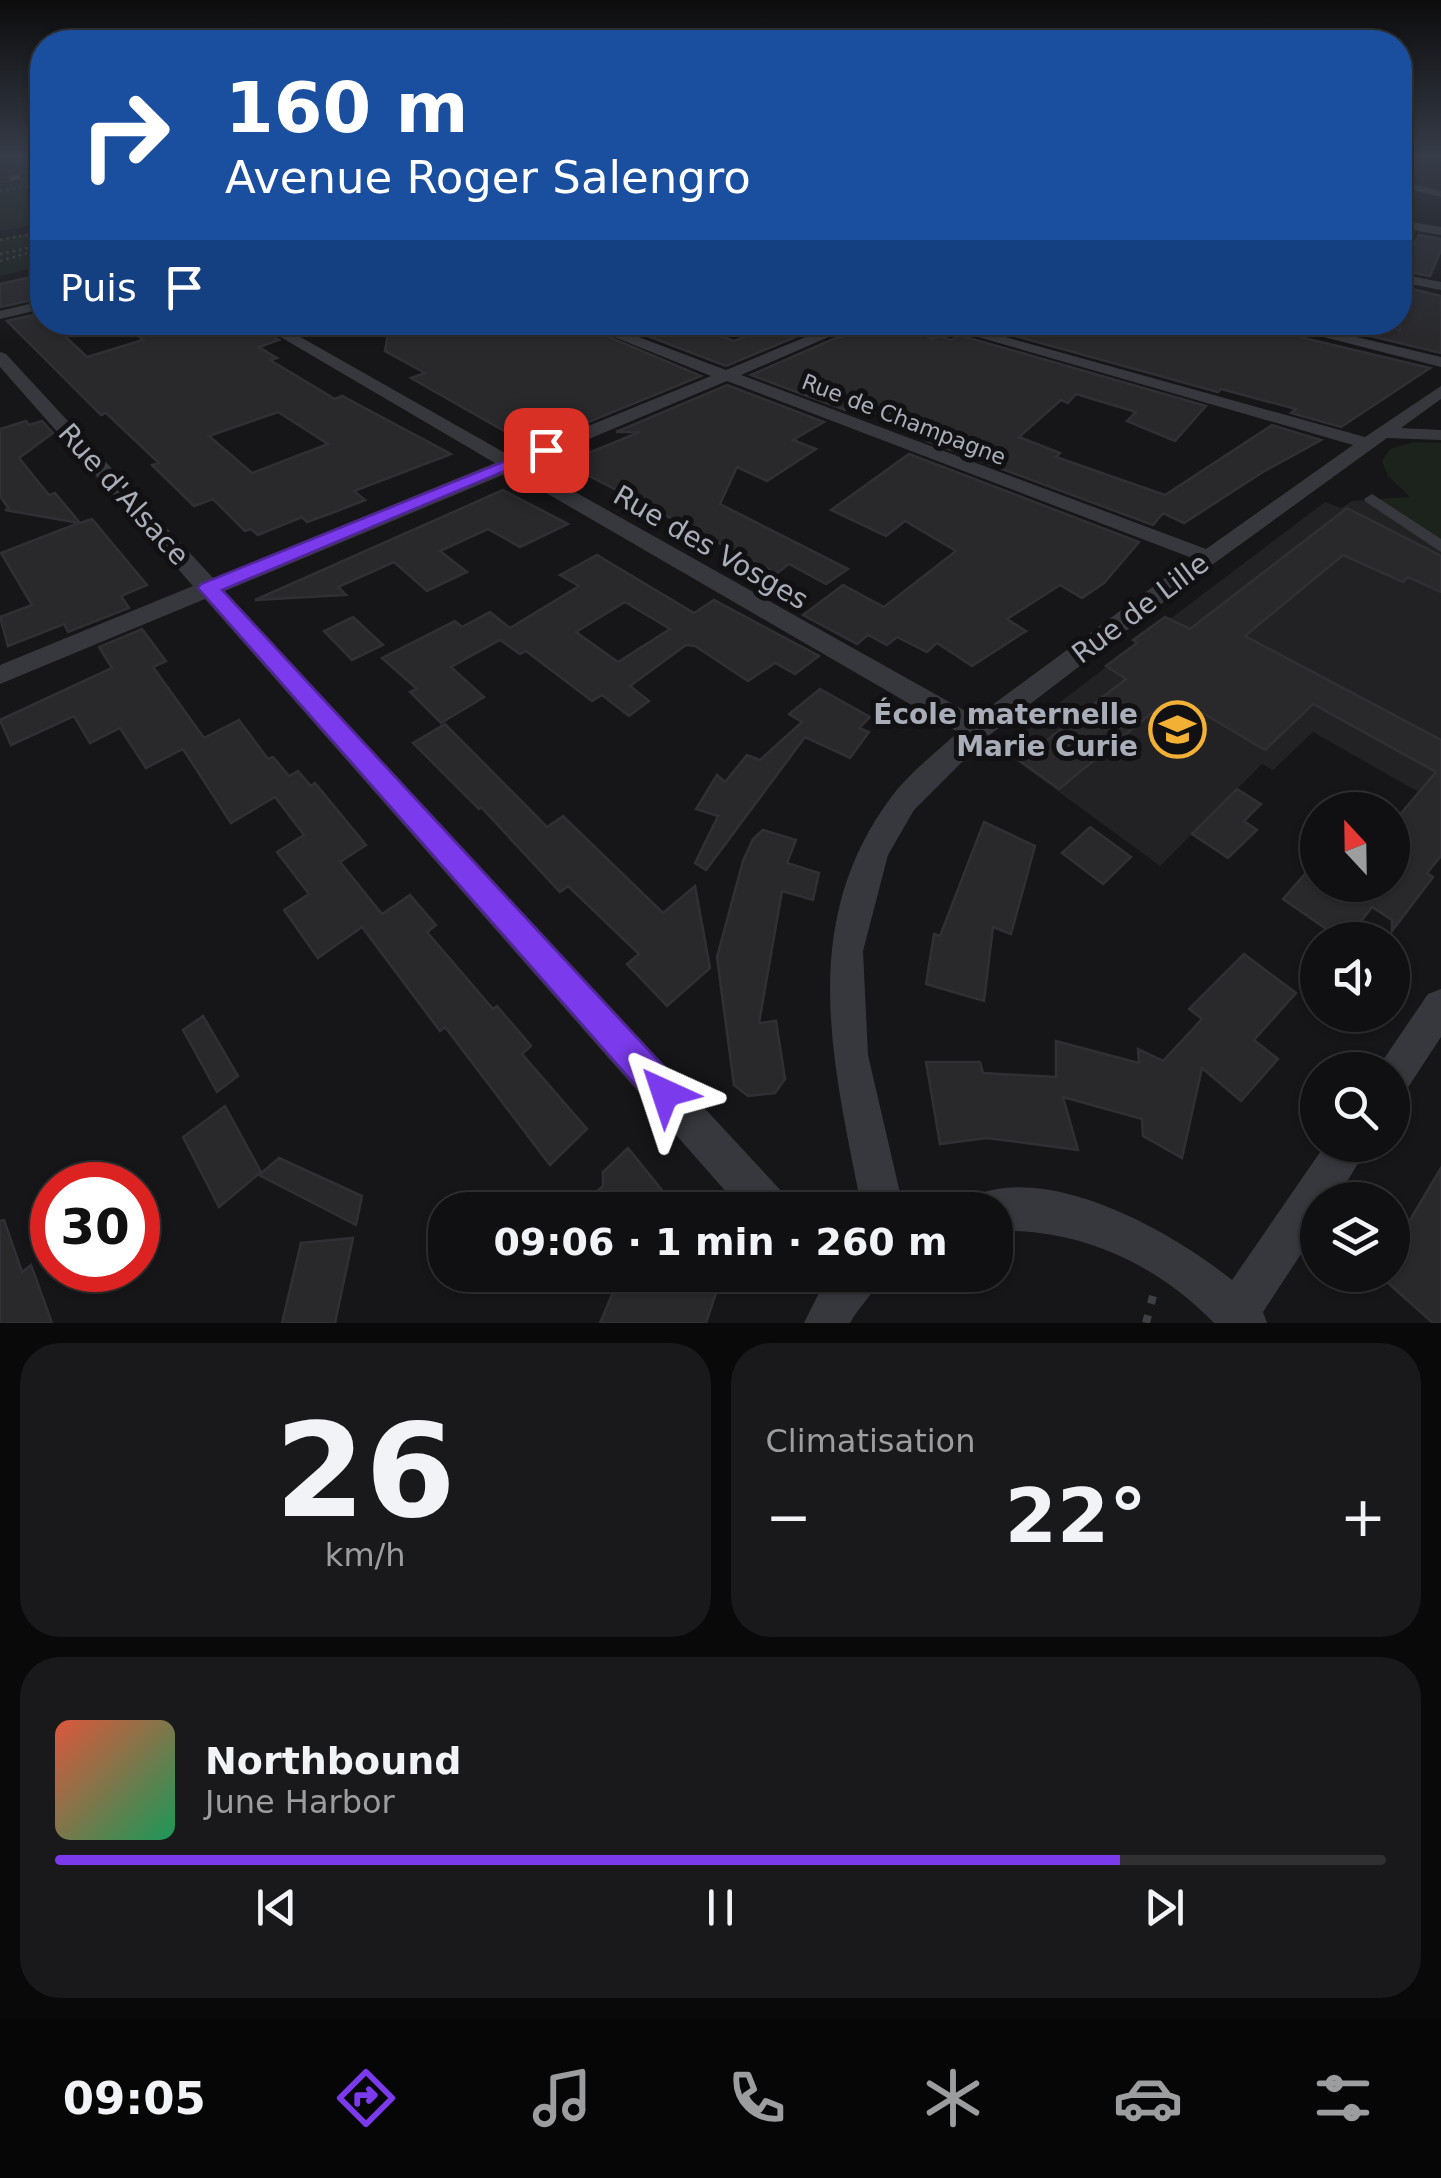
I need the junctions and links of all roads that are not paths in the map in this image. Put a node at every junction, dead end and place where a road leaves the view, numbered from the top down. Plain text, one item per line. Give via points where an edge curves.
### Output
1 (1412, 226) edge
2 (1441, 231) edge
3 (1412, 280) edge
4 (1441, 286) edge
5 (30, 308) edge
6 (0, 315) edge
7 (285, 335) edge
8 (618, 335) edge
9 (825, 335) edge
10 (982, 335) edge
11 (1327, 335) edge
12 (0, 356) edge
13 (1441, 362) edge
14 (726, 376) junction
15 (1441, 391) edge
16 (1441, 435) edge
17 (1374, 438) junction
18 (510, 465) junction
19 (1372, 499) dead end
20 (1441, 547) edge
21 (1208, 557) junction
22 (209, 588) junction
23 (0, 674) edge
24 (977, 730) junction
25 (1441, 1006) edge
26 (1410, 1052) edge
27 (1338, 1162) edge
28 (754, 1192) edge
29 (880, 1192) edge
30 (1013, 1207) edge
31 (1241, 1318) edge

1 - 2 street
3 - 4 street
5 - 6 street
7 - 18 street, Rue des Vosges
8 - 14 street, Rue de Champagne
9 - 14 street
10 - 17 street
11 - 13 street
12 - 22 street, Rue d'Alsace
14 - 18 street
14 - 21 street, Rue de Champagne
15 - 17 street, Rue de Lille
16 - 17 street
17 - 21 street, Rue de Lille
18 - 22 street
18 - 24 street, Rue des Vosges
19 - 20 street
21 - 24 street, Rue de Lille
22 - 23 street
22 - 28 street, Rue d'Alsace
24 - 29 street, Rue de Lille via 904,802 872,852 846,952 850,1055
25 - 26 street
27 - 31 street
30 - 31 street via 1090,1221 1163,1256

